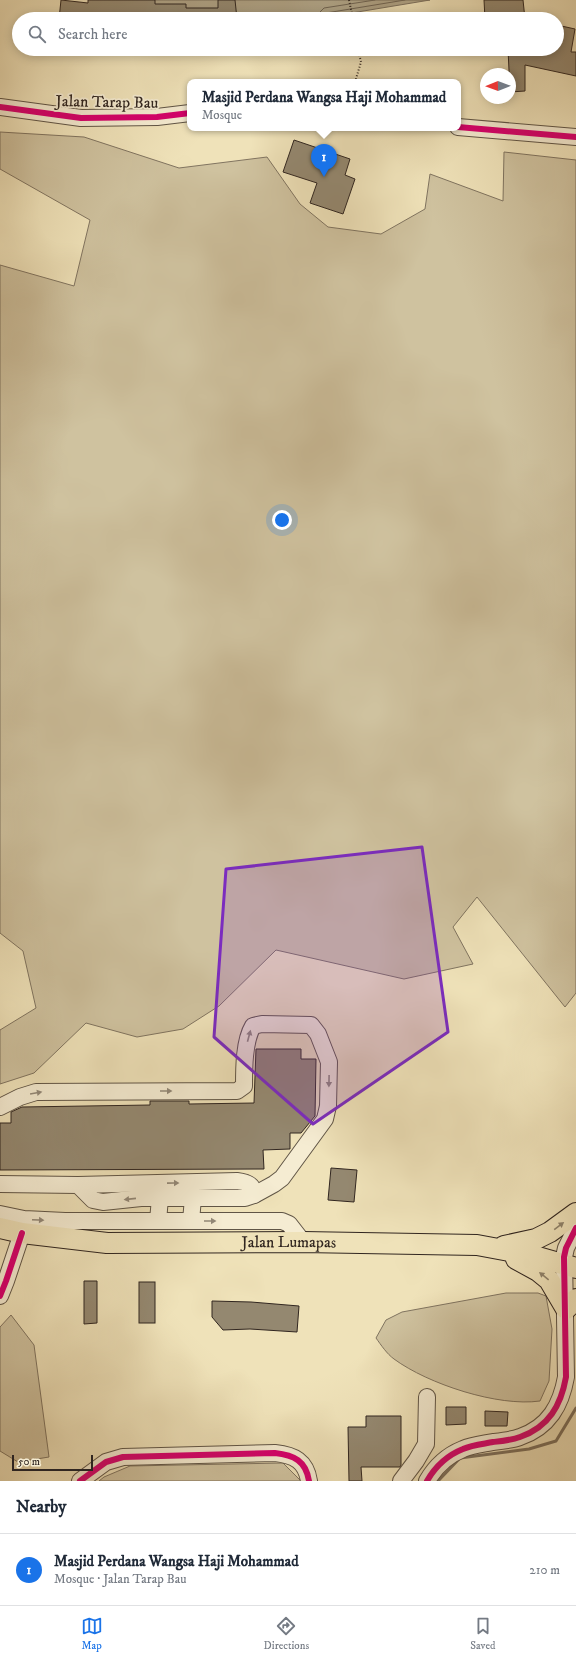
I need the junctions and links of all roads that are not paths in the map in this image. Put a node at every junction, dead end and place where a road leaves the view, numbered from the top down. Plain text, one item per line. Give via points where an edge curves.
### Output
1 (0, 107) edge
2 (187, 113) edge
3 (461, 127) edge
4 (576, 137) edge
5 (0, 1108) edge
6 (0, 1184) edge
7 (78, 1185) junction
8 (254, 1195) junction
9 (160, 1198) junction
10 (193, 1198) junction
11 (576, 1213) edge
12 (0, 1214) edge
13 (158, 1221) junction
14 (191, 1221) junction
15 (0, 1228) edge
16 (576, 1228) edge
17 (22, 1233) junction
18 (303, 1242) junction
19 (496, 1248) junction
20 (570, 1267) edge
21 (0, 1296) edge
22 (571, 1304) edge
23 (427, 1397) dead end
24 (80, 1481) edge
25 (309, 1481) edge
26 (401, 1481) edge
27 (426, 1481) edge

1 - 2 street, Jalan Tarap Bau via 81,118 157,117
3 - 4 street
5 -> 8 street via 36,1092 237,1091 244,1086 249,1033 253,1026 312,1025 329,1062 328,1106 325,1119 282,1178
6 - 7 street
7 -> 8 street via 237,1181 247,1182
9 -> 7 street via 103,1202 93,1200
8 - 10 street via 245,1198
9 - 10 street
9 - 13 street
10 - 14 street
19 -> 11 main road via 536,1239
12 -> 13 street via 45,1220
13 - 14 street
14 -> 18 street via 282,1221 289,1224
15 - 17 main road, Jalan Lumapas
16 - 20 street via 566,1248
17 - 18 main road, Jalan Lumapas via 107,1243
17 - 21 street
18 - 19 main road, Jalan Lumapas via 477,1245
19 - 20 main road, Jalan Lumapas
22 -> 19 main road via 538,1271
20 - 22 street
22 - 27 street via 563,1393 558,1406 548,1419 535,1430 520,1437 463,1448 446,1459
23 - 26 street via 426,1444
24 - 25 street via 106,1462 123,1457 275,1453 288,1455 302,1462

